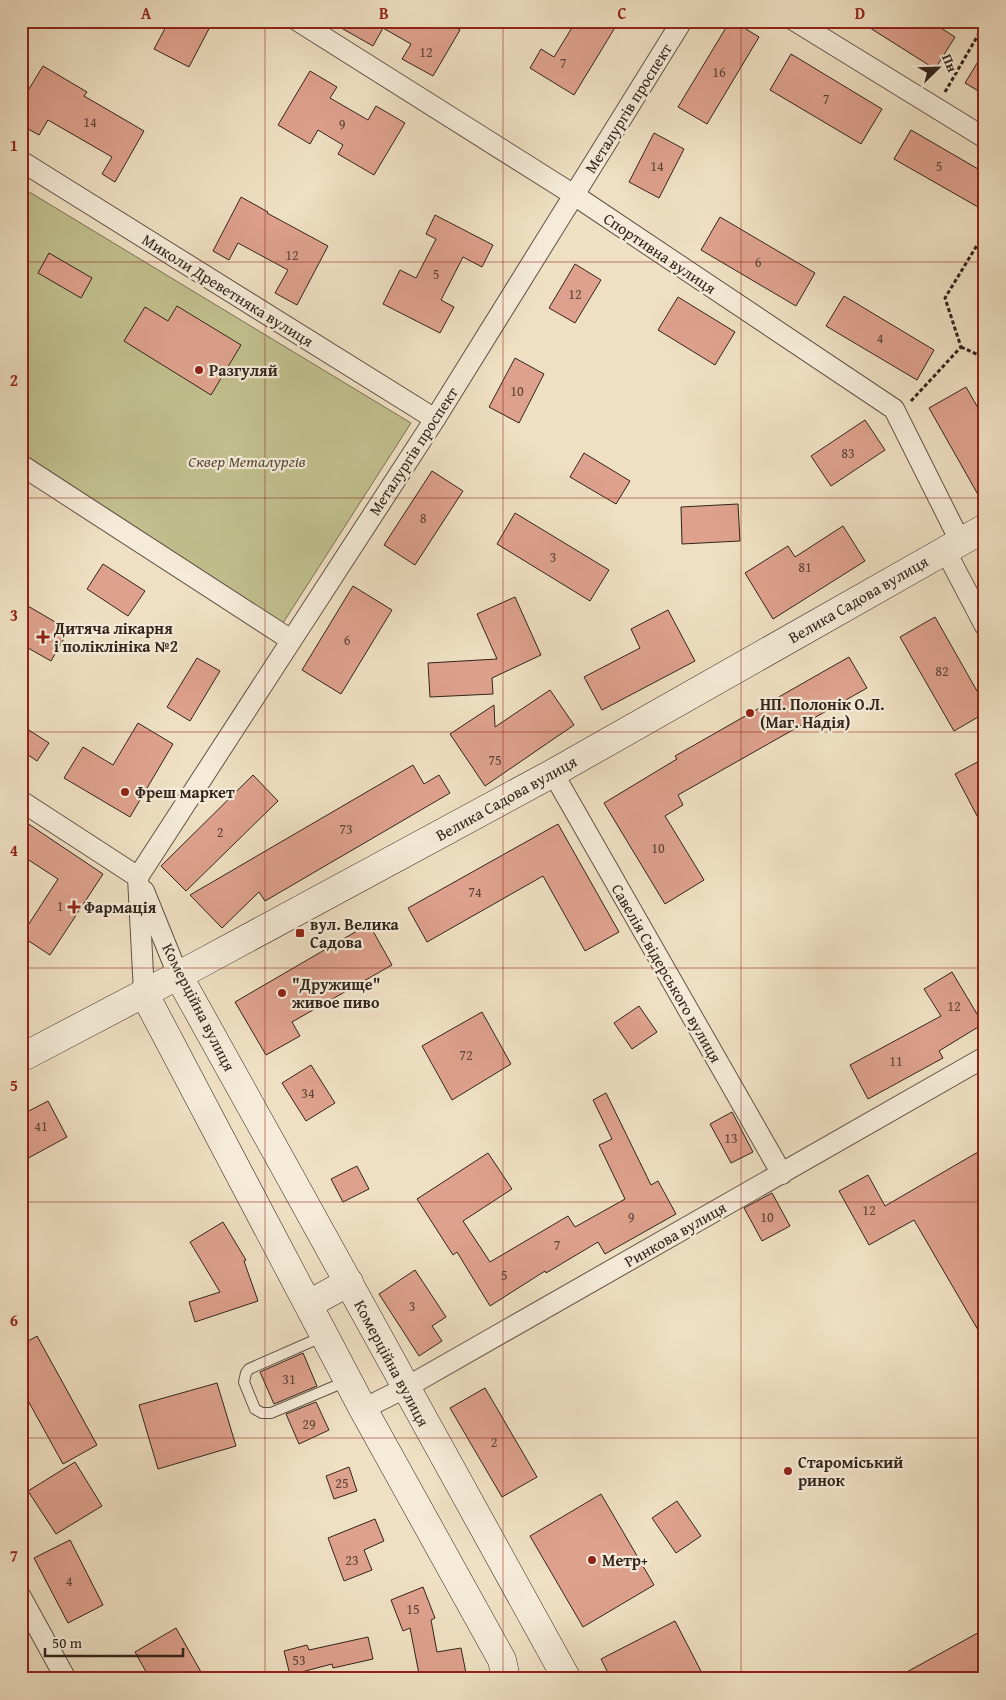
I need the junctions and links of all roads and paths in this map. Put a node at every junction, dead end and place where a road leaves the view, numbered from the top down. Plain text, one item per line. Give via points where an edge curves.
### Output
1 (298, 21) edge
2 (682, 21) edge
3 (795, 21) edge
4 (985, 22) edge
5 (936, 108) junction
6 (985, 138) edge
7 (21, 161) edge
8 (574, 195) junction
9 (985, 232) edge
10 (961, 346) junction
11 (985, 358) edge
12 (898, 416) junction
13 (435, 418) junction
14 (21, 465) edge
15 (985, 528) edge
16 (953, 546) junction
17 (985, 626) edge
18 (291, 640) junction
19 (553, 772) junction
20 (21, 801) edge
21 (138, 877) junction
22 (178, 975) junction
23 (144, 993) junction
24 (985, 1057) edge
25 (21, 1058) edge
26 (782, 1174) junction
27 (349, 1282) junction
28 (309, 1304) junction
29 (325, 1335) junction
30 (349, 1381) junction
31 (405, 1388) junction
32 (364, 1409) junction
33 (21, 1597) edge
34 (506, 1673) edge
35 (66, 1679) edge
36 (567, 1679) edge

1 - 8 street, Спортивна вулиця
2 - 8 street, Металургів проспект
3 - 5 street
4 - 5 path
5 - 6 street
7 - 13 street, Миколи Древетняка вулиця
8 - 12 street, Спортивна вулиця via 894,409
8 - 13 street, Металургів проспект
9 - 10 path via 945,298
10 - 11 path
10 - 12 path
12 - 16 street, Спортивна вулиця
13 - 18 street, Металургів проспект
14 - 18 street
15 - 16 street, Велика Садова вулиця
16 - 17 street, Спортивна вулиця
16 - 19 street, Велика Садова вулиця
18 - 21 street, Металургів проспект
19 - 22 street, Велика Садова вулиця
19 - 26 street, Савелія Свідерського вулиця
20 - 21 street
21 - 22 street, Комерційна вулиця
21 - 23 street, Комерційна вулиця
22 - 23 street, Велика Садова вулиця
22 - 27 street, Комерційна вулиця
23 - 25 street, Велика Садова вулиця
23 - 28 street, Комерційна вулиця
24 - 26 street, Ринкова вулиця
26 - 31 street, Ринкова вулиця
27 - 28 street
27 - 31 street, Комерційна вулиця
28 - 29 street, Комерційна вулиця
29 - 30 street, Комерційна вулиця
29 - 30 lane via 250,1369 244,1382 255,1409 262,1414 271,1413
30 - 32 street, Комерційна вулиця
31 - 32 street, Ринкова вулиця
31 - 36 street, Комерційна вулиця
32 - 34 street, Комерційна вулиця
33 - 35 street

